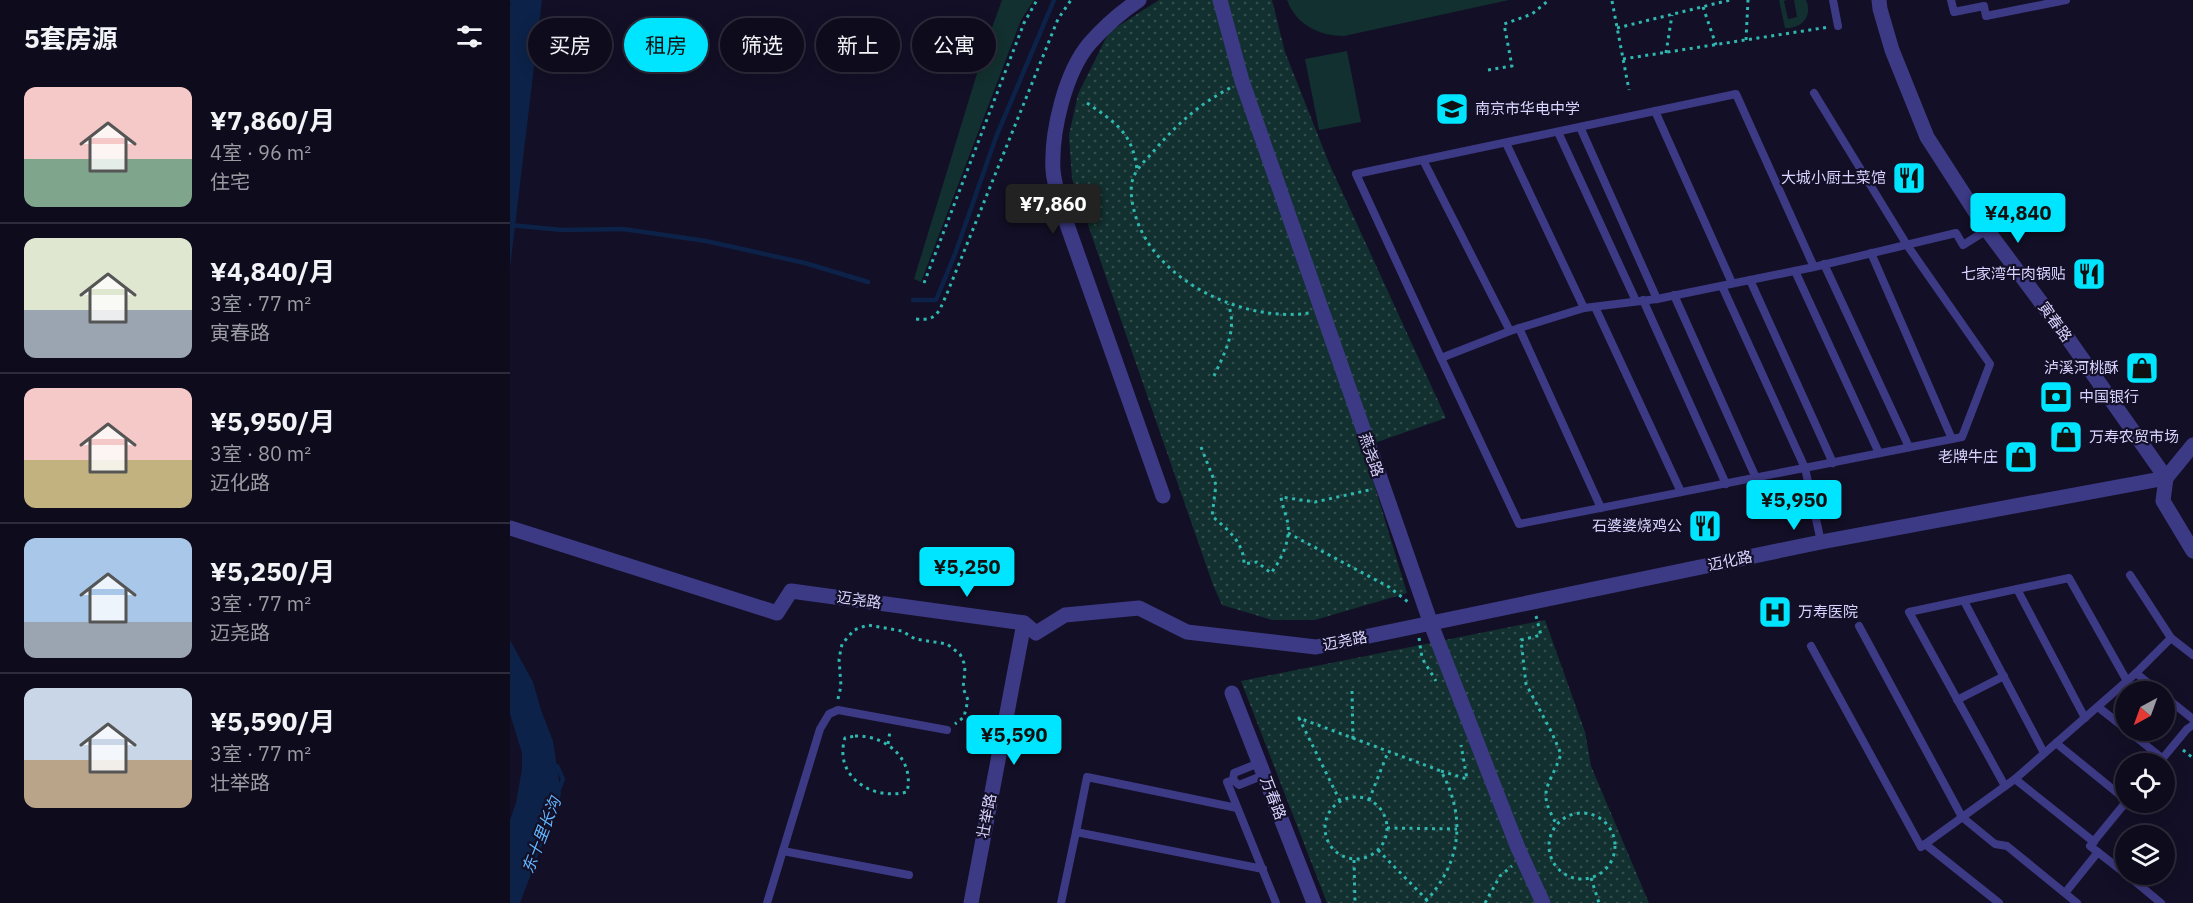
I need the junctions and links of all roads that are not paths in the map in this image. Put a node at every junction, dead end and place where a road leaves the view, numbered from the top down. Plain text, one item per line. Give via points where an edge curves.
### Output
1 (1139, 0) edge
2 (1220, 0) edge
3 (1833, 0) edge
4 (1879, 0) edge
5 (1951, 0) edge
6 (2066, 0) edge
7 (1839, 26) road end
8 (1814, 93) dead end
9 (1655, 111) junction
10 (1581, 127) junction
11 (1558, 132) junction
12 (1506, 142) junction
13 (1423, 160) junction
14 (1987, 230) junction
15 (1907, 245) junction
16 (1871, 253) junction
17 (1824, 264) junction
18 (1814, 267) junction
19 (1795, 271) junction
20 (1750, 280) junction
21 (1732, 283) junction
22 (1722, 286) junction
23 (1674, 296) junction
24 (1657, 299) junction
25 (1640, 301) junction
26 (1595, 307) junction
27 (1584, 308) junction
28 (1519, 328) junction
29 (1510, 331) junction
30 (1441, 358) junction
31 (1952, 439) junction
32 (2193, 445) edge
33 (1909, 447) junction
34 (1879, 453) junction
35 (1833, 463) junction
36 (1805, 468) junction
37 (1756, 478) junction
38 (2166, 478) junction
39 (1726, 484) junction
40 (1681, 492) junction
41 (1163, 496) dead end
42 (1601, 508) junction
43 (510, 528) edge
44 (1821, 542) junction
45 (2193, 551) edge
46 (2130, 575) dead end
47 (2017, 589) junction
48 (1964, 601) junction
49 (1024, 623) junction
50 (1423, 626) junction
51 (1858, 626) dead end
52 (2171, 638) junction
53 (1811, 646) dead end
54 (2193, 656) edge
55 (2136, 674) junction
56 (2004, 676) junction
57 (2127, 681) joint
58 (2145, 681) edge
59 (2115, 692) edge
60 (1232, 693) dead end
61 (1957, 700) junction
62 (2175, 705) edge
63 (2098, 707) junction
64 (2085, 717) junction
65 (2193, 719) edge
66 (2115, 721) edge
67 (2193, 725) edge
68 (947, 729) road end
69 (2138, 741) edge
70 (2056, 743) junction
71 (2044, 753) junction
72 (2151, 753) edge
73 (2167, 753) edge
74 (1262, 769) junction
75 (2015, 778) junction
76 (1233, 780) junction
77 (2005, 786) junction
78 (2115, 792) edge
79 (1237, 808) junction
80 (2117, 813) edge
81 (1962, 817) junction
82 (1076, 832) junction
83 (2094, 842) junction
84 (1925, 844) junction
85 (783, 851) junction
86 (2098, 852) junction
87 (2115, 865) edge
88 (1263, 869) junction
89 (909, 875) dead end
90 (2139, 885) edge
91 (2065, 893) junction
92 (766, 903) edge
93 (971, 903) edge
94 (1061, 903) edge
95 (1276, 903) edge
96 (1314, 903) edge
97 (1543, 903) edge
98 (1999, 903) edge
99 (2077, 903) edge
100 (2161, 903) edge

1 - 41 street via 1089,44 1073,70 1060,108 1053,171 1064,216
2 - 50 street, 燕尧路 via 1242,81 1421,598
3 - 7 lane
4 - 14 street, 寅春路 via 1892,50 1927,136
5 - 6 lane via 1954,12 1984,6 1986,16
8 - 15 lane
9 - 10 lane
9 - 18 lane via 1736,94
9 - 21 lane
10 - 11 lane
10 - 24 lane
11 - 12 lane
11 - 25 lane
12 - 13 lane
12 - 27 lane
13 - 29 lane
13 - 30 lane via 1356,174
14 - 15 lane via 1964,245 1956,233
14 - 38 street, 寅春路
15 - 16 lane
15 - 31 lane via 1990,364 1962,437
16 - 17 lane
16 - 31 lane
17 - 18 lane
17 - 33 lane
18 - 19 lane
19 - 20 lane
19 - 34 lane
20 - 21 lane
20 - 35 lane
21 - 22 lane
22 - 23 lane
22 - 36 lane
23 - 24 lane
23 - 37 lane
24 - 25 lane
25 - 26 lane
25 - 39 lane
26 - 27 lane
26 - 40 lane
27 - 28 lane
28 - 29 lane
28 - 42 lane
29 - 30 lane
30 - 42 lane via 1519,524
31 - 33 lane
32 - 38 street
33 - 34 lane
34 - 35 lane
35 - 36 lane
36 - 37 lane
36 - 44 lane
37 - 39 lane
38 - 44 street, 迈化路
38 - 45 street via 2163,501
39 - 40 lane
40 - 42 lane
43 - 49 street, 迈尧路 via 777,613 791,591
44 - 50 street, 迈化路
46 - 52 lane
47 - 48 lane
47 - 57 lane via 2069,578
47 - 64 lane
48 - 56 lane
48 - 61 lane via 1909,612
49 - 50 street, 迈尧路 via 1036,633 1065,615 1139,608 1187,632 1316,647
49 - 93 street, 壮举路
50 - 97 street, 燕尧路
51 - 81 lane
52 - 54 lane
52 - 55 lane
53 - 84 lane via 1921,847
55 - 57 lane
55 - 58 lane
56 - 61 lane
56 - 71 lane
59 - 63 lane
60 - 74 street, 万春路
61 - 77 lane
62 - 65 lane
63 - 64 lane
63 - 66 lane
64 - 70 lane
67 - 73 lane
68 - 85 lane via 838,710 829,714 820,729
69 - 72 lane
70 - 71 lane
70 - 78 lane
71 - 75 lane
74 - 76 lane via 1234,773
74 - 76 lane via 1239,785
74 - 96 street, 万春路
75 - 77 lane
75 - 83 lane
76 - 79 lane via 1227,782
77 - 81 lane
79 - 82 lane via 1087,777
79 - 88 lane
80 - 83 lane
81 - 84 lane
81 - 91 lane via 1995,844 2007,846
82 - 88 lane
82 - 94 lane
83 - 86 lane via 2090,846
84 - 98 lane
85 - 89 lane
85 - 92 lane
86 - 87 lane
86 - 91 lane
88 - 95 lane
90 - 100 lane
91 - 99 lane

